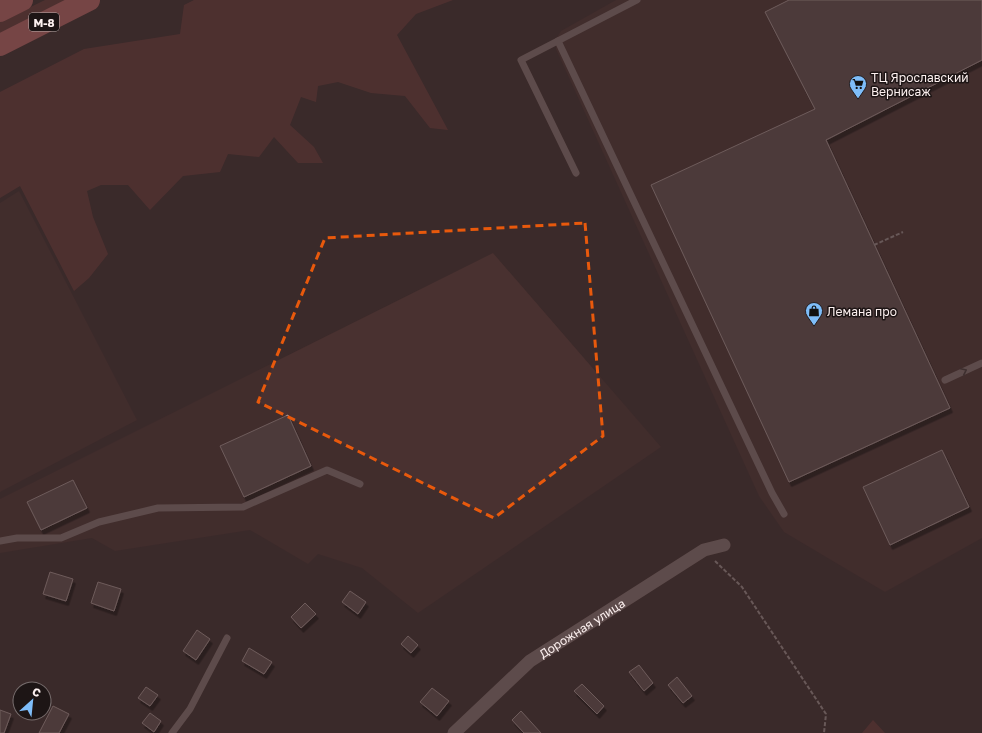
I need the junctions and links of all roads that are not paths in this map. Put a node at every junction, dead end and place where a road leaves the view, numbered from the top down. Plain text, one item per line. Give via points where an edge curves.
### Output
1 (22, 0) edge
2 (89, 0) edge
3 (637, 0) edge
4 (0, 11) edge
5 (558, 40) junction
6 (0, 45) edge
7 (576, 173) dead end
8 (982, 363) edge
9 (945, 380) dead end
10 (360, 484) dead end
11 (784, 514) dead end
12 (0, 541) edge
13 (724, 545) dead end
14 (227, 638) dead end
15 (172, 733) edge
16 (454, 733) edge

1 - 4 highway, М-8
2 - 6 highway, М-8
3 - 5 lane
5 - 7 lane via 520,60
5 - 11 lane
9 -> 8 lane
10 - 12 lane via 327,470 243,506 158,508 99,522 60,538 17,538
13 - 16 street, Дорожная улица via 704,550 530,661
14 - 15 lane via 190,709

